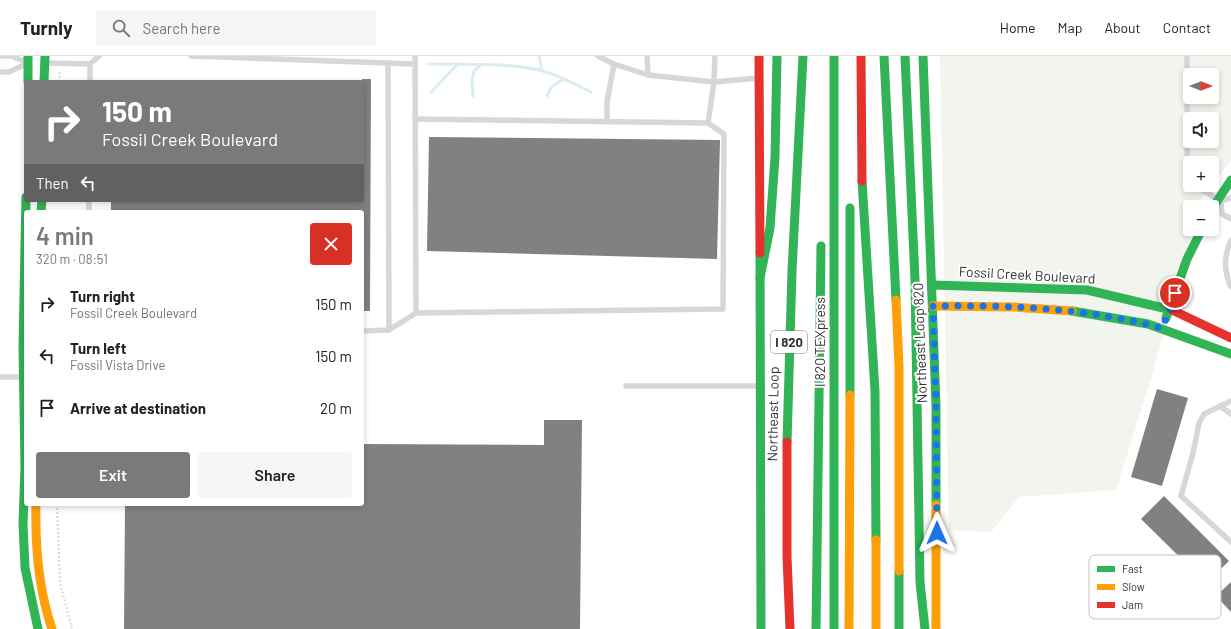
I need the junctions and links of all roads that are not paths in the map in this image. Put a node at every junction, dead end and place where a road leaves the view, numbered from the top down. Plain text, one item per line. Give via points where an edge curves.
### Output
1 (0, 56) edge
2 (99, 56) edge
3 (191, 56) edge
4 (416, 56) edge
5 (598, 56) edge
6 (647, 56) edge
7 (715, 56) edge
8 (759, 56) edge
9 (777, 56) edge
10 (803, 56) edge
11 (834, 56) edge
12 (861, 56) edge
13 (884, 56) edge
14 (906, 56) edge
15 (923, 56) edge
16 (1187, 56) edge
17 (45, 59) edge
18 (28, 60) edge
19 (388, 63) junction
20 (90, 64) junction
21 (415, 64) junction
22 (614, 64) junction
23 (0, 72) edge
24 (648, 75) junction
25 (759, 78) junction
26 (28, 80) edge
27 (44, 80) edge
28 (90, 80) edge
29 (714, 82) junction
30 (415, 119) junction
31 (607, 121) junction
32 (708, 123) junction
33 (834, 151) junction
34 (1187, 156) edge
35 (824, 178) dead end
36 (1231, 180) edge
37 (1205, 192) edge
38 (1231, 198) edge
39 (1219, 200) junction
40 (850, 202) dead end
41 (1231, 220) edge
42 (1198, 236) edge
43 (821, 238) dead end
44 (1231, 240) edge
45 (760, 278) junction
46 (932, 285) junction
47 (1031, 287) junction
48 (1231, 287) edge
49 (933, 306) junction
50 (1031, 308) junction
51 (1170, 309) junction
52 (416, 313) junction
53 (1162, 328) junction
54 (389, 330) junction
55 (364, 331) edge
56 (1231, 338) edge
57 (1231, 354) edge
58 (0, 377) edge
59 (24, 378) edge
60 (626, 386) dead end
61 (760, 386) junction
62 (1231, 401) edge
63 (1220, 406) junction
64 (1231, 414) edge
65 (24, 496) edge
66 (36, 506) edge
67 (1231, 542) edge
68 (38, 629) edge
69 (52, 629) edge
70 (760, 629) edge
71 (790, 629) edge
72 (816, 629) edge
73 (834, 629) edge
74 (849, 629) edge
75 (876, 629) edge
76 (899, 629) edge
77 (925, 629) edge
78 (936, 629) edge

1 - 18 lane
2 - 20 lane
3 - 19 lane
4 - 21 lane
5 - 22 lane
6 - 24 lane
7 - 29 lane
8 - 25 main road
9 - 45 main road via 775,157 770,228
10 - 71 main road, Northeast Loop / I 820 via 790,296 786,448
11 - 33 main road, I 820 TEXpress
12 - 75 main road via 862,202 876,391
13 - 76 main road via 899,367
14 - 77 main road via 915,280 920,582
15 - 46 main road, Northeast Loop 820
16 - 34 lane
17 - 18 main road
17 - 20 lane
17 - 27 main road
18 - 23 lane via 9,72
18 - 26 main road
19 - 21 lane
19 - 54 lane
20 - 28 lane
21 - 30 lane
22 - 24 lane
22 - 31 lane via 607,102
24 - 29 lane
25 - 29 lane
25 - 45 main road
29 - 32 lane
30 - 31 lane
30 - 52 lane
31 - 32 lane
32 - 52 lane via 724,134 723,309
33 - 35 main road
33 - 73 main road, I 820 TEXpress
36 - 39 main road
37 - 39 lane
38 - 39 lane
39 - 41 lane via 1222,214
40 - 74 main road
42 - 51 main road via 1187,259
43 - 72 main road
44 - 48 lane via 1226,262 1226,277
45 - 61 main road
46 - 47 main road, Fossil Creek Boulevard
46 - 49 main road, Northeast Loop 820
47 - 50 main road
47 - 51 main road, Fossil Creek Boulevard via 1087,290
49 - 50 main road
49 - 78 main road, Northeast Loop 820
50 - 53 main road via 1115,317
51 - 53 main road
51 - 56 main road, Fossil Creek Boulevard
52 - 54 lane
53 - 57 main road
54 - 55 lane
58 - 59 lane
60 - 61 lane
61 - 70 main road
62 - 63 lane
63 - 64 lane
63 - 67 lane via 1204,414 1199,423 1181,496
65 - 68 main road via 25,568
66 - 69 main road via 37,564

